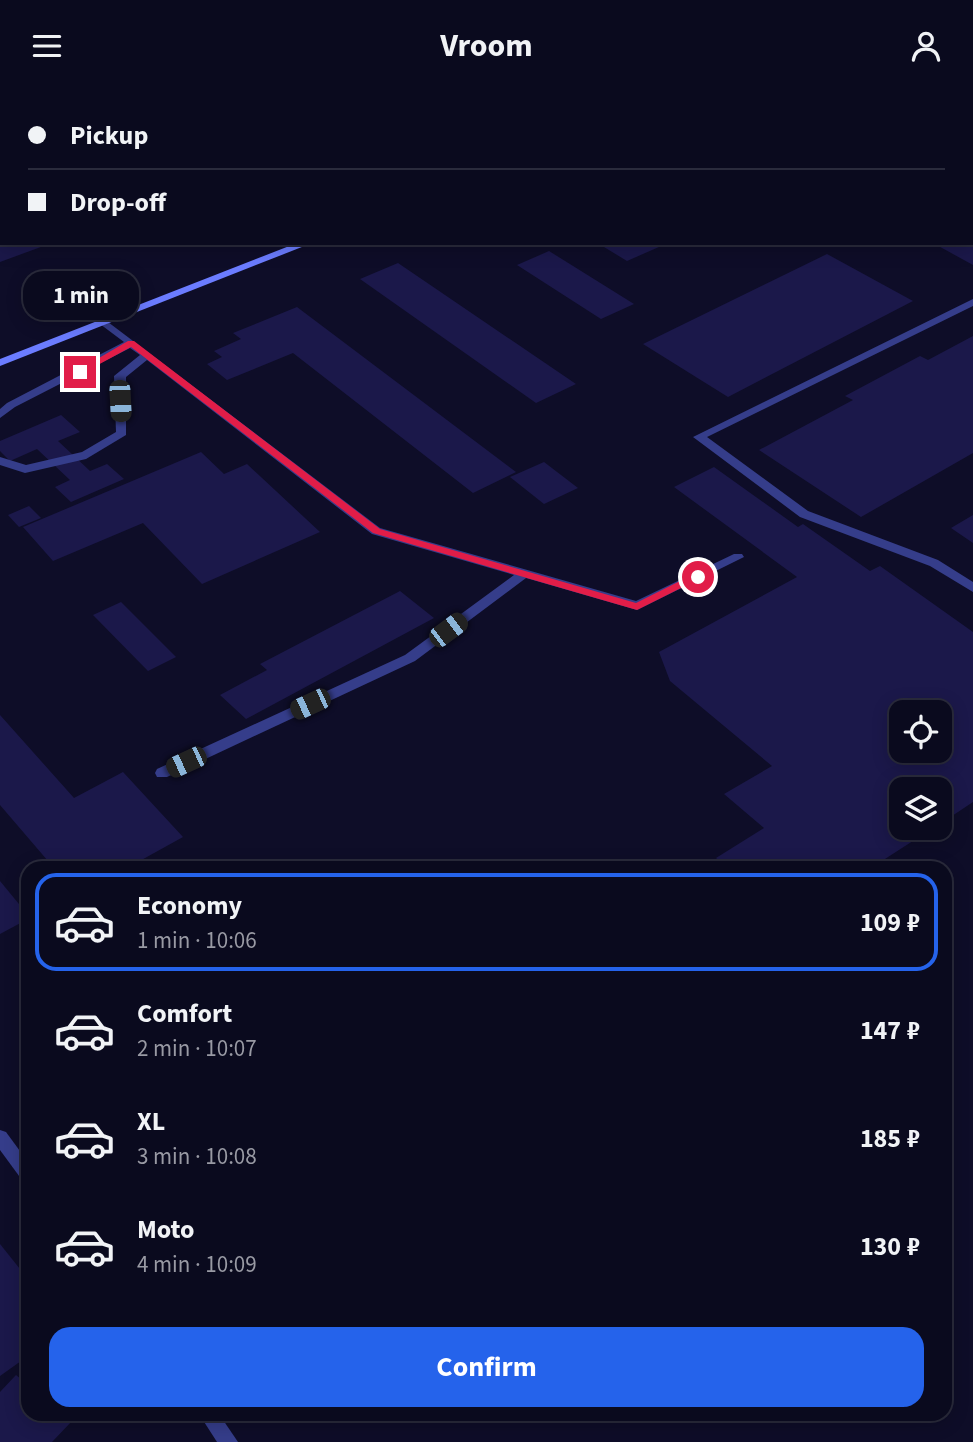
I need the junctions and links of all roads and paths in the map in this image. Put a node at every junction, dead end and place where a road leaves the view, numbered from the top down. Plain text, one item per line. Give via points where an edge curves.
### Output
1 (302, 245) edge
2 (973, 302) edge
3 (104, 323) junction
4 (131, 343) junction
5 (147, 355) junction
6 (0, 363) edge
7 (0, 415) edge
8 (0, 461) edge
9 (738, 557) dead end
10 (524, 574) junction
11 (973, 588) edge
12 (162, 773) dead end
13 (0, 1137) edge
14 (21, 1166) edge
15 (213, 1421) edge
16 (229, 1442) edge

1 - 3 street
2 - 11 lane via 699,437 804,514 934,563
3 - 4 lane
3 - 6 street
4 - 5 lane
4 - 7 lane
5 - 8 lane via 120,376 122,433 86,455 25,469
5 - 10 lane via 376,531
9 - 10 lane via 637,606
10 - 12 lane via 410,658
13 - 14 lane
15 - 16 lane

